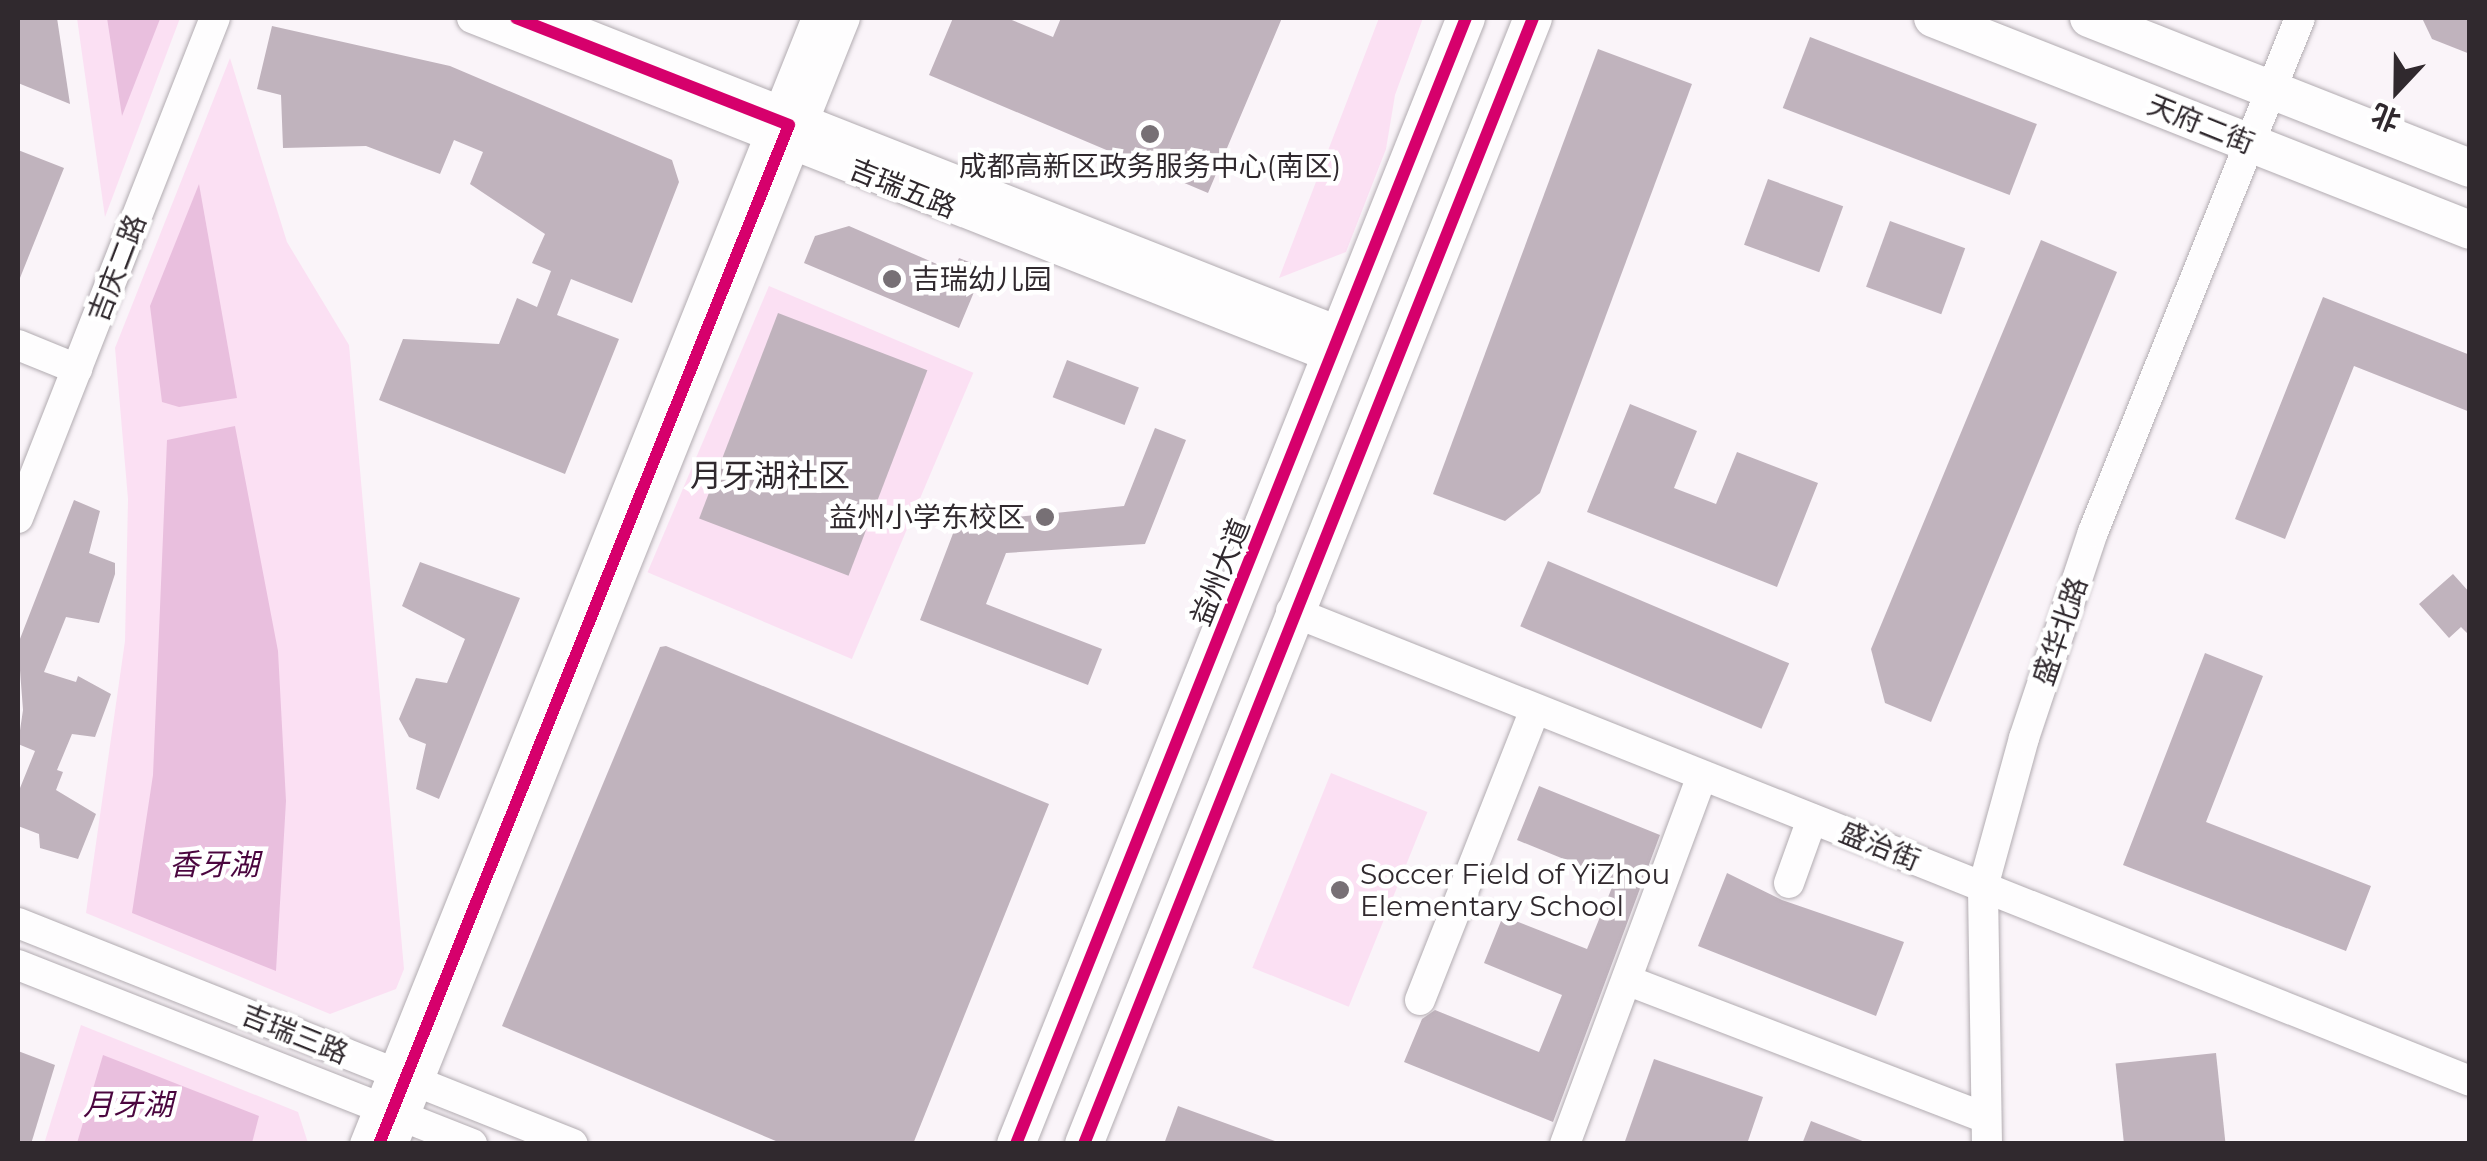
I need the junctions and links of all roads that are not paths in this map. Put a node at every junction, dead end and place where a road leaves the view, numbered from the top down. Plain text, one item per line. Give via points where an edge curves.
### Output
1 (216, 18) edge
2 (472, 18) edge
3 (545, 18) tunnel mouth
4 (817, 18) edge
5 (845, 18) edge
6 (1466, 18) edge
7 (1534, 18) edge
8 (1933, 18) edge
9 (2089, 18) edge
10 (2300, 18) edge
11 (2273, 90) junction
12 (787, 128) junction
13 (2250, 143) junction
14 (2470, 168) edge
15 (2470, 230) edge
16 (18, 345) edge
17 (1338, 346) junction
18 (77, 369) junction
19 (18, 518) edge
20 (1291, 612) junction
21 (1535, 708) junction
22 (1702, 776) junction
23 (1812, 819) junction
24 (1788, 882) dead end
25 (1983, 887) junction
26 (18, 923) edge
27 (18, 965) edge
28 (1629, 982) junction
29 (1420, 1000) dead end
30 (405, 1078) junction
31 (2470, 1080) edge
32 (392, 1122) edge
33 (1985, 1130) edge
34 (364, 1144) edge
35 (472, 1144) edge
36 (573, 1144) edge
37 (1016, 1144) edge
38 (1084, 1144) edge
39 (1565, 1144) edge

1 - 18 street, 吉庆二路
2 - 12 street, 吉瑞五路
3 - 12 street, 吉瑞五路
4 - 12 street
5 - 12 street
6 - 17 main road, 益州大道
7 - 20 main road
8 - 13 main road, 天府二街
9 - 11 main road, 天府二街
10 - 11 street, 盛华北路
11 - 13 street, 盛华北路
11 - 14 main road, 天府二街
12 - 17 street, 吉瑞五路
12 - 30 street
13 - 15 main road, 天府二街
13 - 25 street, 盛华北路 via 2094,532
16 - 18 street
17 - 37 main road, 益州大道
18 - 19 street, 吉庆二路
20 - 21 street, 盛治街
20 - 38 main road
21 - 22 street, 盛治街
21 - 29 street
22 - 23 street, 盛治街
22 - 28 street
23 - 24 street
23 - 25 street, 盛治街
25 - 31 street, 盛治街
25 - 33 street, 盛华北路
26 - 30 street, 吉瑞三路
27 - 32 street, 吉瑞三路
28 - 33 street
28 - 39 street
30 - 32 street
30 - 36 street, 吉瑞三路
32 - 34 street
32 - 35 street, 吉瑞三路

